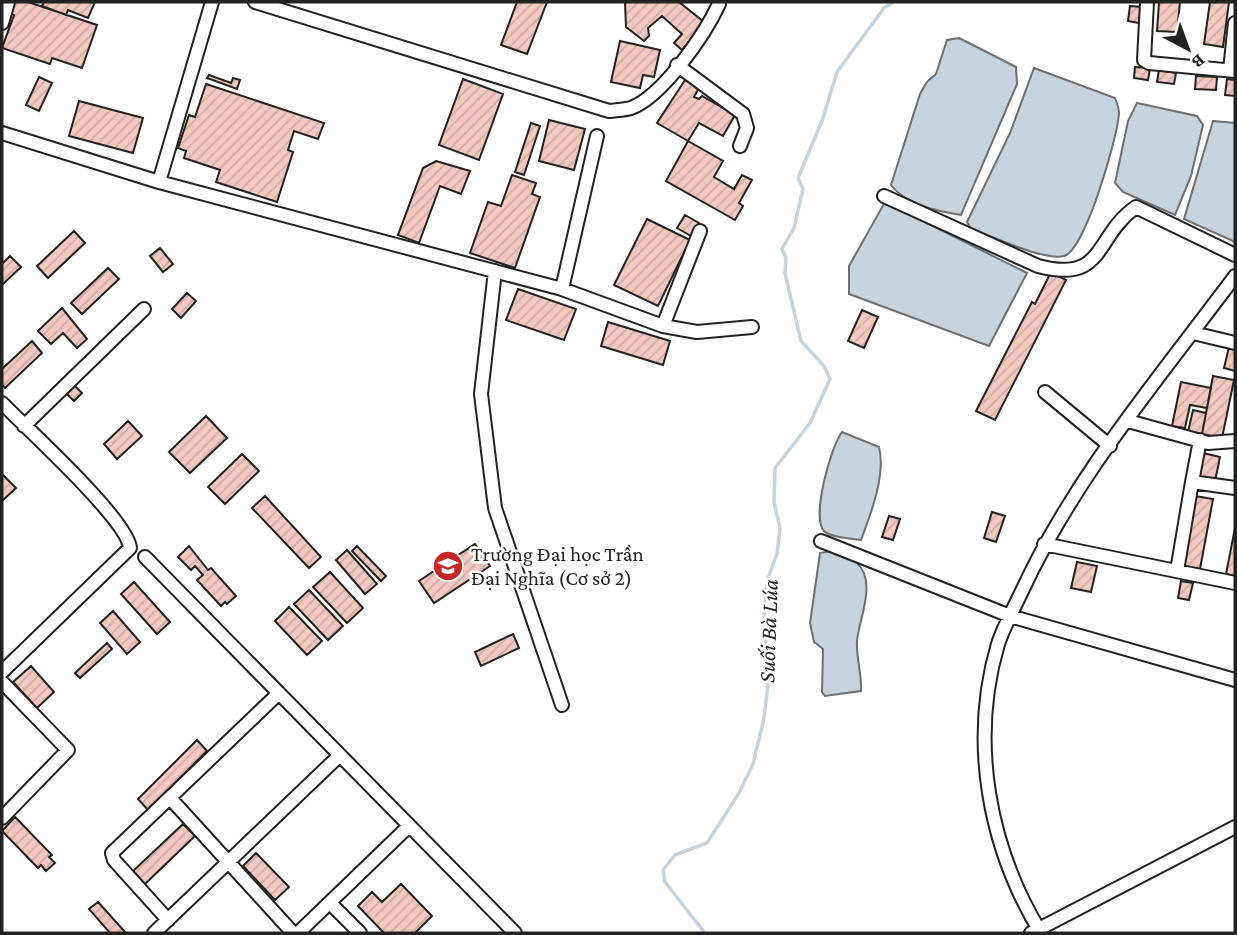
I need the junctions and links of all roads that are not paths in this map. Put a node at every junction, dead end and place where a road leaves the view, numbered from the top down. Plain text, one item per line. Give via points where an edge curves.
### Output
1 (8, 2) edge
2 (212, 2) edge
3 (256, 2) edge
4 (1147, 2) edge
5 (719, 4) dead end
6 (2, 23) edge
7 (1235, 23) edge
8 (677, 65) junction
9 (1233, 70) edge
10 (2, 133) edge
11 (597, 136) dead end
12 (740, 146) dead end
13 (159, 182) junction
14 (884, 196) dead end
15 (700, 231) dead end
16 (1235, 255) edge
17 (495, 271) junction
18 (1235, 276) edge
19 (562, 289) junction
20 (144, 309) dead end
21 (663, 326) junction
22 (752, 327) dead end
23 (1193, 333) junction
24 (1235, 343) edge
25 (1045, 392) dead end
26 (2, 403) edge
27 (1128, 421) junction
28 (23, 426) junction
29 (1200, 440) junction
30 (1235, 441) edge
31 (1110, 446) junction
32 (1192, 482) junction
33 (1235, 488) edge
34 (821, 541) dead end
35 (1044, 544) junction
36 (145, 557) dead end
37 (1177, 571) junction
38 (1235, 583) edge
39 (1010, 616) junction
40 (2, 672) edge
41 (1235, 680) edge
42 (2, 681) edge
43 (279, 693) junction
44 (562, 705) dead end
45 (340, 755) junction
46 (170, 798) junction
47 (2, 818) edge
48 (409, 825) junction
49 (1235, 827) edge
50 (228, 862) junction
51 (330, 902) junction
52 (168, 920) junction
53 (1037, 932) edge
54 (154, 933) edge
55 (296, 933) edge
56 (360, 933) edge
57 (515, 933) edge

1 - 6 street
2 - 13 street
3 - 8 street via 609,111 631,107 653,94
4 - 9 street via 1144,60
5 - 8 street
7 - 9 street
8 - 12 street via 743,114 747,128
10 - 13 street
11 - 19 street
13 - 17 street
14 - 16 street via 1038,266 1059,271 1075,271 1101,251 1125,215 1136,207
15 - 21 street
17 - 19 street
17 - 44 street via 481,394 491,483 495,508
18 - 23 street
19 - 21 street
20 - 28 street
21 - 22 street via 696,332
23 - 24 street
23 - 27 street
25 - 31 street
26 - 28 street
27 - 29 street
27 - 31 street
28 - 40 street via 112,516 130,539 131,548
29 - 30 street
29 - 32 street
31 - 35 street
32 - 33 street
32 - 37 street
34 - 39 street
35 - 37 street
35 - 39 street
36 - 43 street
37 - 38 street
39 - 41 street
39 - 53 street via 998,643 990,686 986,786 1005,860
42 - 47 street via 68,750
43 - 45 street
43 - 46 street
45 - 48 street
45 - 50 street
46 - 50 street
46 - 52 street via 112,853
48 - 51 street
48 - 57 street
49 - 53 street
50 - 52 street
50 - 55 street
51 - 55 street
51 - 56 street
52 - 54 street

